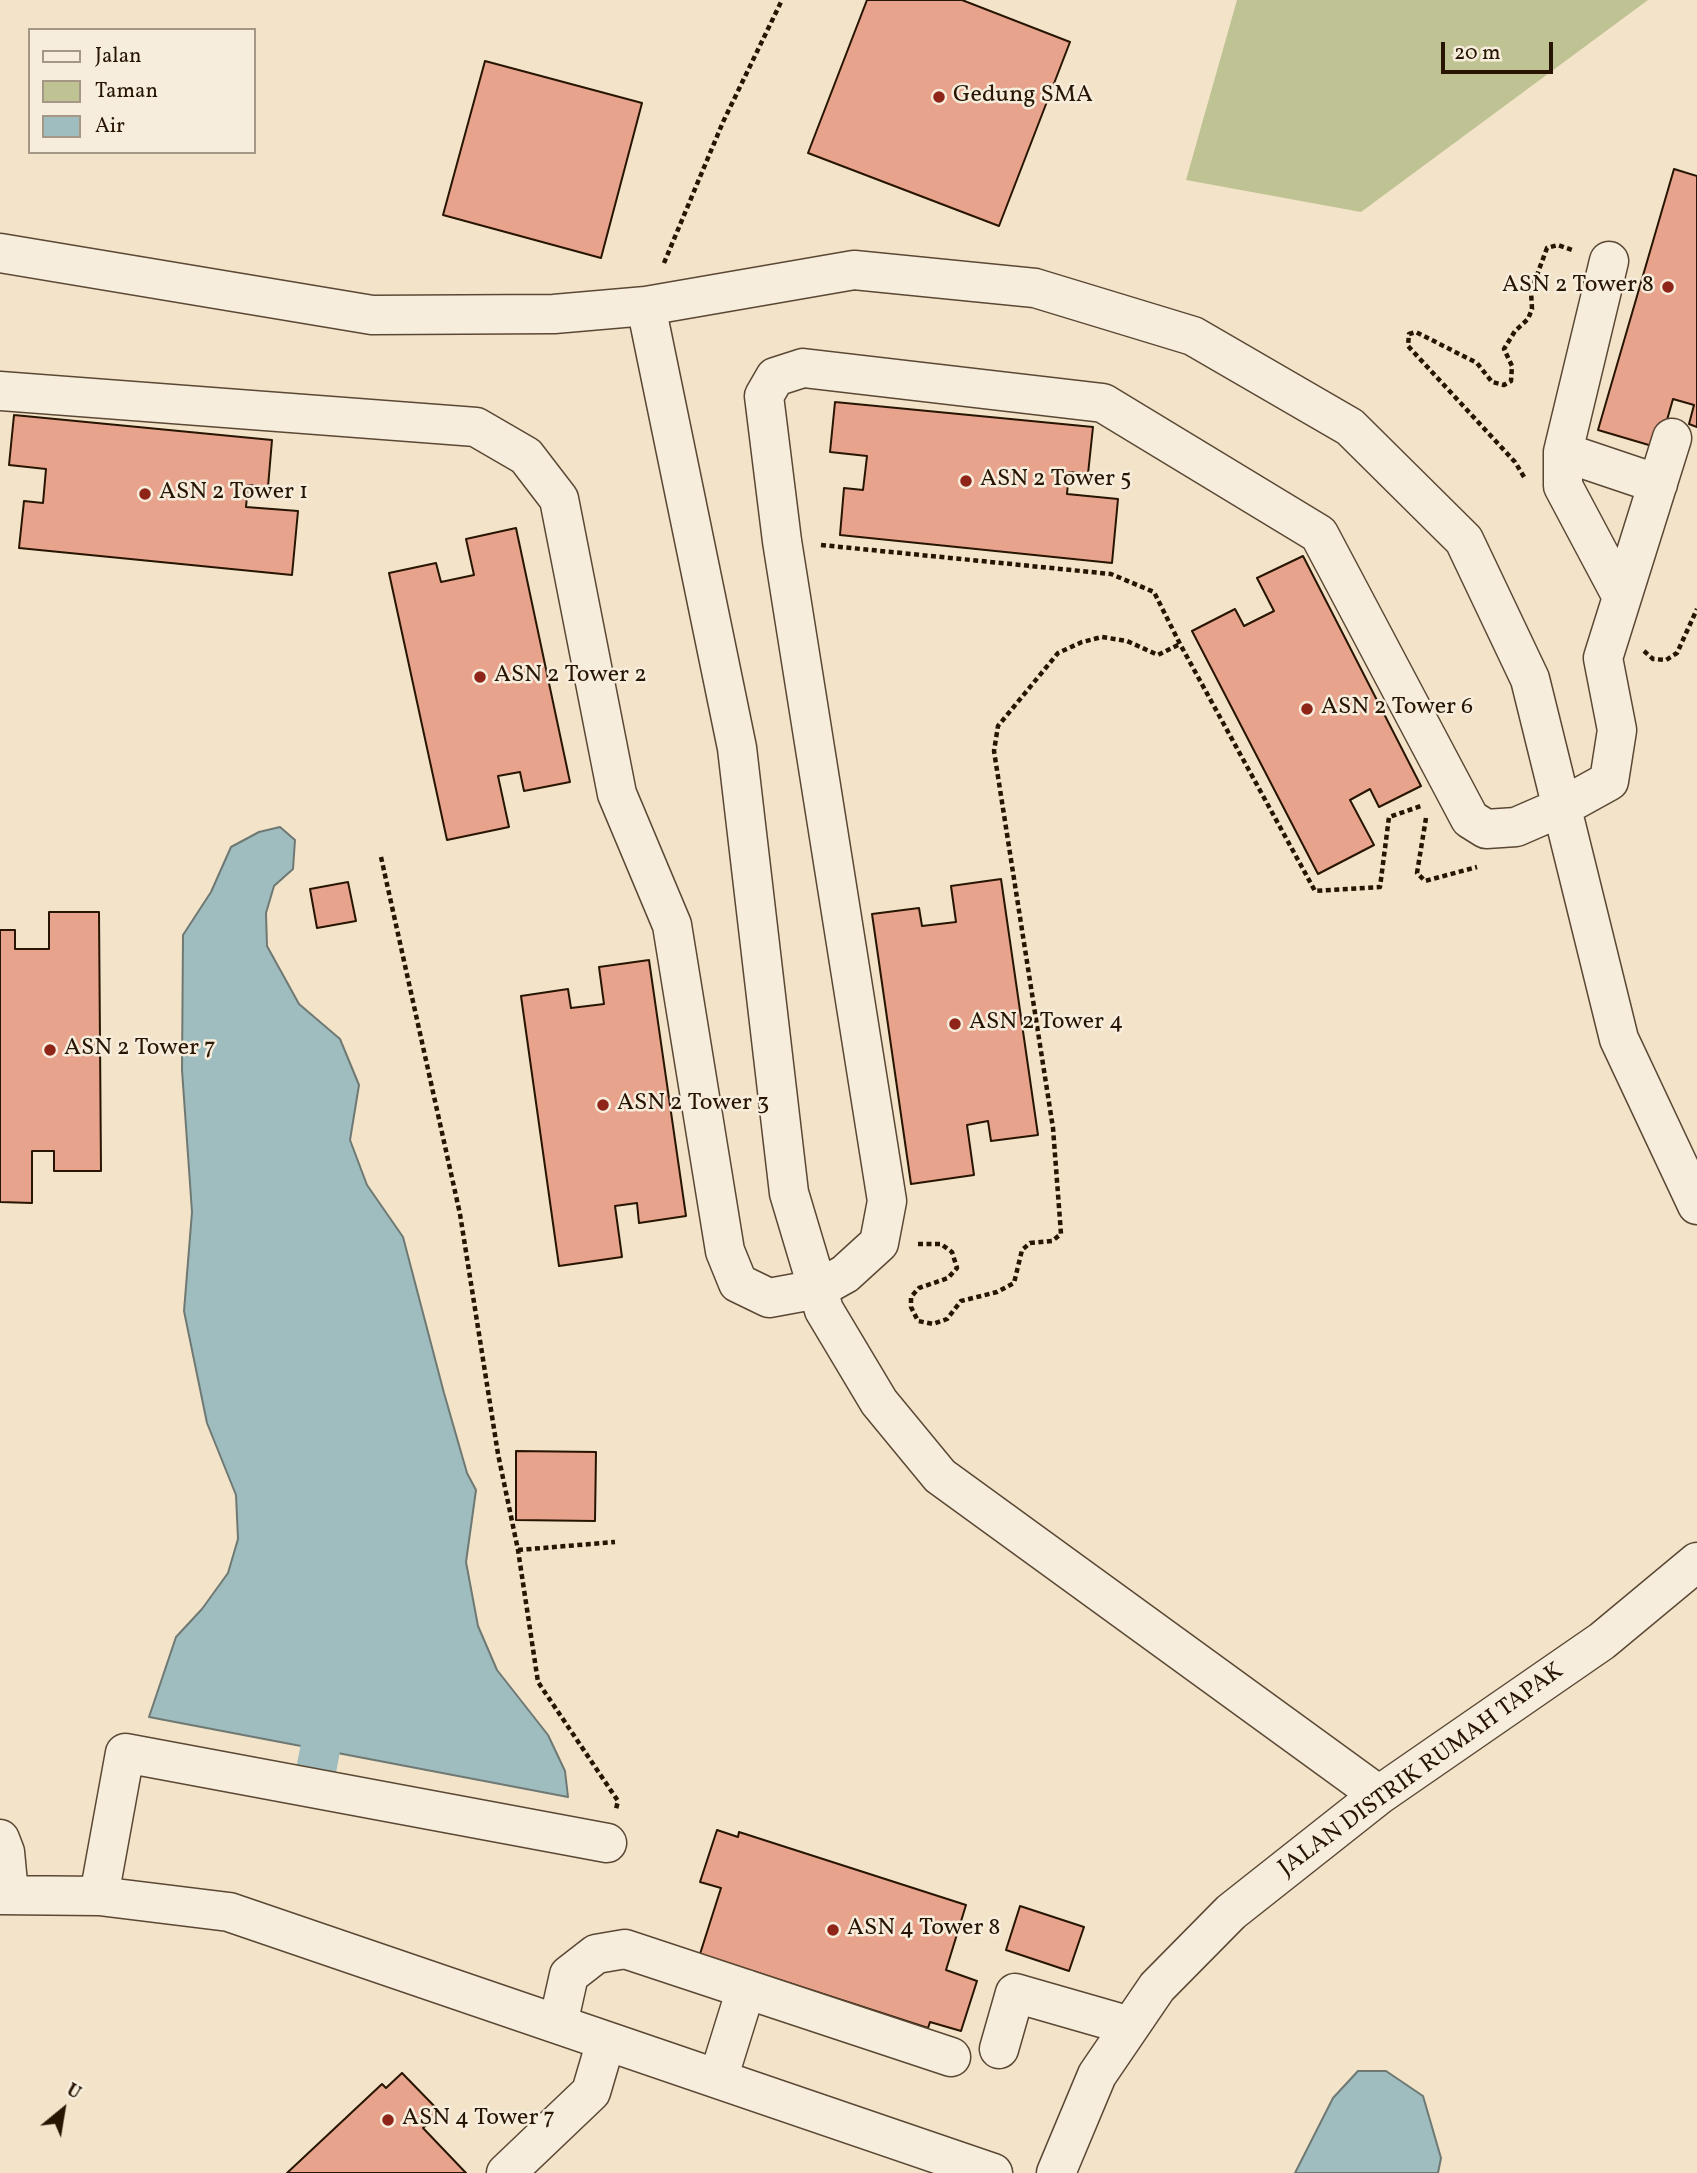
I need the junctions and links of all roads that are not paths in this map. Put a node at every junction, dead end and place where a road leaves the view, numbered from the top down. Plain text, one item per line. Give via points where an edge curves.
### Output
1 (0, 253) edge
2 (1609, 261) road end
3 (646, 306) junction
4 (0, 391) edge
5 (1672, 438) dead end
6 (1563, 452) junction
7 (1658, 484) junction
8 (1618, 609) junction
9 (1562, 807) junction
10 (1697, 1205) edge
11 (818, 1289) junction
12 (1697, 1562) edge
13 (1379, 1795) junction
14 (0, 1839) edge
15 (607, 1843) road end
16 (5, 1894) edge
17 (99, 1896) junction
18 (746, 1989) junction
19 (558, 2024) junction
20 (1130, 2026) junction
21 (606, 2041) junction
22 (999, 2049) dead end
23 (951, 2057) dead end
24 (718, 2080) junction
25 (506, 2173) edge
26 (993, 2173) edge
27 (1056, 2173) edge

1 - 3 street via 372,315 554,314
2 - 6 street
3 - 9 street via 854,270 1035,288 1193,336 1350,426 1464,540 1530,679
3 - 11 street via 737,748 789,1193
4 - 11 street via 476,427 526,456 559,499 617,794 672,925 725,1251 738,1283 769,1298
5 - 7 street
6 - 7 street
6 - 8 street via 1563,486
7 - 8 street
8 - 9 street via 1603,658 1617,730 1609,781
9 - 10 street via 1619,1039
9 - 11 street via 1516,827 1486,829 1469,819 1320,534 1102,404 803,368 775,377 764,396 782,541 887,1201 879,1243 845,1274
11 - 13 street via 824,1310 879,1402 940,1476
12 - 13 street, JALAN DISTRIK RUMAH TAPAK via 1602,1641
13 - 20 street, JALAN DISTRIK RUMAH TAPAK via 1231,1912 1157,1987
14 - 16 street via 5,1853
15 - 17 street via 125,1753
16 - 17 street
17 - 19 street via 229,1912
18 - 19 street via 625,1949 596,1954 569,1975
18 - 23 street
18 - 24 street
19 - 21 street
20 - 22 street via 1015,1993
20 - 27 street, JALAN DISTRIK RUMAH TAPAK via 1097,2075
21 - 24 street
21 - 25 street via 591,2092
24 - 26 street

